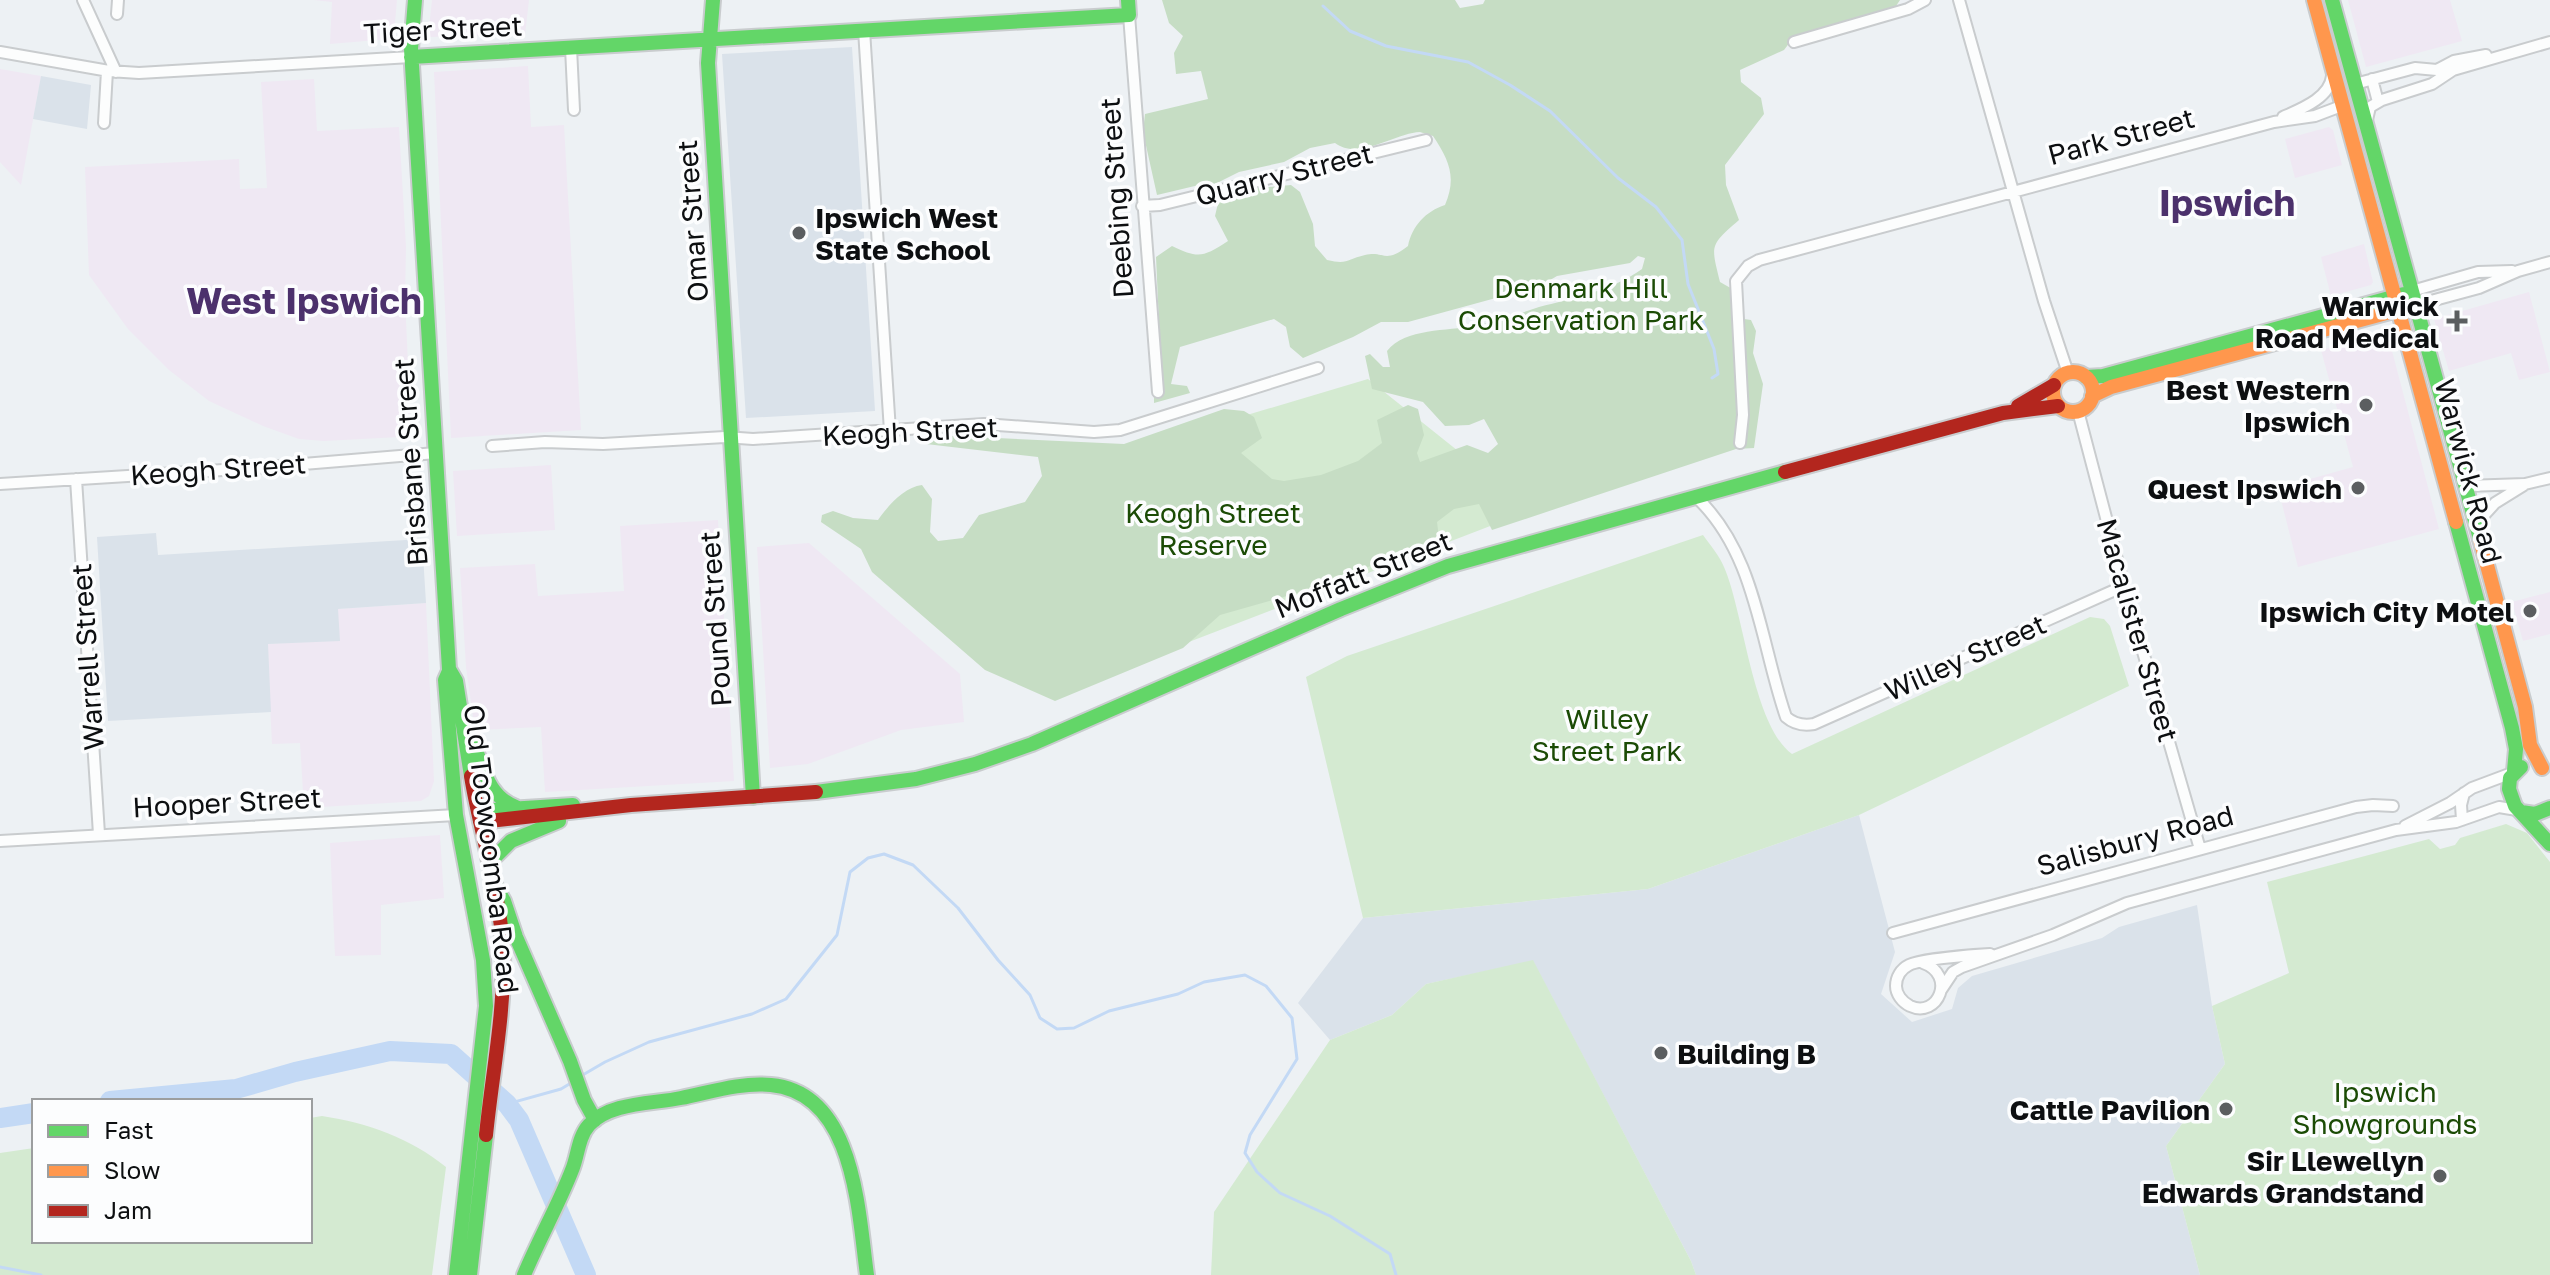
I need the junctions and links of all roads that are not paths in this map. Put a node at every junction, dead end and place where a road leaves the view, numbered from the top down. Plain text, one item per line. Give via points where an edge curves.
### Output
1 (83, 0) edge
2 (118, 0) edge
3 (415, 0) edge
4 (713, 0) edge
5 (1925, 0) edge
6 (1959, 0) edge
7 (2314, 0) edge
8 (2332, 0) edge
9 (1128, 7) edge
10 (117, 14) dead end
11 (864, 30) junction
12 (709, 40) junction
13 (1794, 42) dead end
14 (2550, 42) edge
15 (571, 48) junction
16 (0, 52) edge
17 (2515, 52) junction
18 (411, 57) junction
19 (2333, 66) junction
20 (2424, 68) junction
21 (111, 71) junction
22 (2372, 79) junction
23 (2355, 84) junction
24 (2429, 86) junction
25 (2378, 102) junction
26 (2344, 105) junction
27 (574, 110) dead end
28 (2274, 122) junction
29 (2366, 122) junction
30 (104, 123) dead end
31 (1426, 140) dead end
32 (2015, 192) junction
33 (1142, 206) junction
34 (2550, 262) edge
35 (2414, 298) junction
36 (2397, 303) junction
37 (1318, 368) dead end
38 (2068, 373) junction
39 (2086, 377) junction
40 (2054, 385) junction
41 (1158, 392) dead end
42 (2092, 396) junction
43 (2058, 406) junction
44 (2078, 411) junction
45 (2003, 413) junction
46 (890, 431) junction
47 (732, 438) junction
48 (1740, 443) dead end
49 (492, 446) dead end
50 (436, 453) junction
51 (2550, 478) edge
52 (76, 479) junction
53 (0, 484) edge
54 (2525, 484) junction
55 (2465, 486) junction
56 (1695, 496) junction
57 (2475, 525) junction
58 (2124, 586) junction
59 (449, 669) junction
60 (461, 720) junction
61 (2547, 770) edge
62 (2514, 772) junction
63 (2464, 793) junction
64 (753, 797) junction
65 (2393, 806) dead end
66 (609, 807) junction
67 (519, 808) junction
68 (2550, 808) edge
69 (2518, 811) junction
70 (456, 815) junction
71 (479, 816) junction
72 (2462, 820) junction
73 (2396, 830) junction
74 (99, 834) junction
75 (0, 841) edge
76 (2550, 844) edge
77 (2200, 849) junction
78 (489, 863) junction
79 (492, 880) junction
80 (1893, 933) dead end
81 (1996, 954) junction
82 (1923, 963) junction
83 (1941, 990) junction
84 (493, 1006) junction
85 (595, 1120) junction
86 (471, 1200) junction
87 (456, 1275) edge
88 (470, 1275) edge
89 (524, 1275) edge
90 (867, 1275) edge

1 - 21 street
2 - 10 street
3 - 18 main road, Brisbane Street
4 - 12 main road, Omar Street
5 - 13 street
6 - 32 street
7 - 19 main road, Warwick Road
8 - 23 main road, Warwick Road
9 - 11 main road, Tiger Street
9 - 33 street, Deebing Street
11 - 12 main road, Tiger Street
11 - 46 street
12 - 15 main road, Tiger Street
12 - 47 main road, Omar Street
14 - 17 street
15 - 18 main road, Tiger Street
15 - 27 street
16 - 21 street, Tiger Street
17 - 20 street via 2456,60 2437,70
17 - 24 street via 2453,70
18 - 21 street, Tiger Street
18 - 50 main road, Brisbane Street
19 - 26 main road, Warwick Road
19 - 28 street via 2332,82 2323,93
20 - 22 street
20 - 24 street
21 - 30 street
22 - 23 street
22 - 25 street
23 - 26 main road
23 - 29 main road, Warwick Road
24 - 25 street
25 - 29 street via 2369,109
26 - 28 street, Park Street
26 - 36 main road, Warwick Road
28 - 32 street, Park Street
29 - 35 main road, Warwick Road
31 - 33 street, Quarry Street
32 - 38 street
32 - 48 street, Park Street via 1748,266 1736,281
33 - 41 street, Deebing Street
34 - 35 street via 2518,271 2478,272
35 - 36 main road
35 - 55 main road, Warwick Road
36 - 39 main road
36 - 42 main road
36 - 62 main road, Warwick Road via 2512,728
37 - 46 street, Keogh Street via 1120,430 984,424
38 - 39 main road
38 - 40 main road
39 - 42 main road
40 - 43 main road
40 - 45 main road, Moffatt Street
42 - 44 main road
43 - 44 main road
43 - 45 main road, Moffatt Street
44 - 58 street, Macalister Street
45 - 56 main road, Moffatt Street
46 - 47 street, Keogh Street
47 - 49 street, Keogh Street
47 - 64 main road, Pound Street
50 - 52 street, Keogh Street
50 - 59 main road, Brisbane Street
51 - 54 street
52 - 53 street, Keogh Street
52 - 74 street, Warrell Street
54 - 55 street
54 - 57 street via 2495,503
55 - 57 main road, Warwick Road
56 - 58 street, Willey Street via 1712,511 1739,557 1786,717 1805,726
56 - 64 main road, Moffatt Street via 1490,552 1395,586 976,764 853,789
57 - 61 main road, Warwick Road via 2525,707 2530,745
58 - 77 street, Macalister Street
59 - 60 main road, Brisbane Street via 456,681
59 - 70 main road, Old Toowoomba Road via 445,680
60 - 67 main road via 494,794
60 - 71 main road, Brisbane Street
61 - 62 main road via 2526,766
62 - 63 street, Salisbury Road
62 - 69 main road, Warwick Road via 2508,791
63 - 72 street
63 - 73 street, Salisbury Road
64 - 66 main road, Hooper Street
65 - 77 street, Salisbury Road via 2356,807
66 - 67 main road, Hooper Street
66 - 71 main road, Hooper Street via 533,818
66 - 78 main road via 526,833 501,847
67 - 71 main road, Hooper Street
68 - 69 main road via 2533,815
69 - 72 street, Salisbury Road via 2499,807
69 - 76 main road
70 - 71 main road, Hooper Street
70 - 74 street, Hooper Street
70 - 84 main road, Old Toowoomba Road
71 - 78 main road, Old Toowoomba Road
72 - 73 street, Salisbury Road
73 - 81 street, Salisbury Road via 2127,903
74 - 75 street, Hooper Street
77 - 80 street, Salisbury Road
78 - 79 main road, Old Toowoomba Road
79 - 84 main road, Old Toowoomba Road via 502,938
79 - 85 main road
81 - 82 street
81 - 83 street, Salisbury Road via 1957,969
82 - 83 street via 1935,969
82 - 83 street via 1902,970 1896,983 1899,997 1923,1008
84 - 86 main road, Old Toowoomba Road
85 - 89 main road via 583,1135
85 - 90 main road via 614,1111 747,1086 781,1087 804,1095 828,1116 839,1136
86 - 87 main road, Old Toowoomba Road
86 - 88 main road, Old Toowoomba Road

